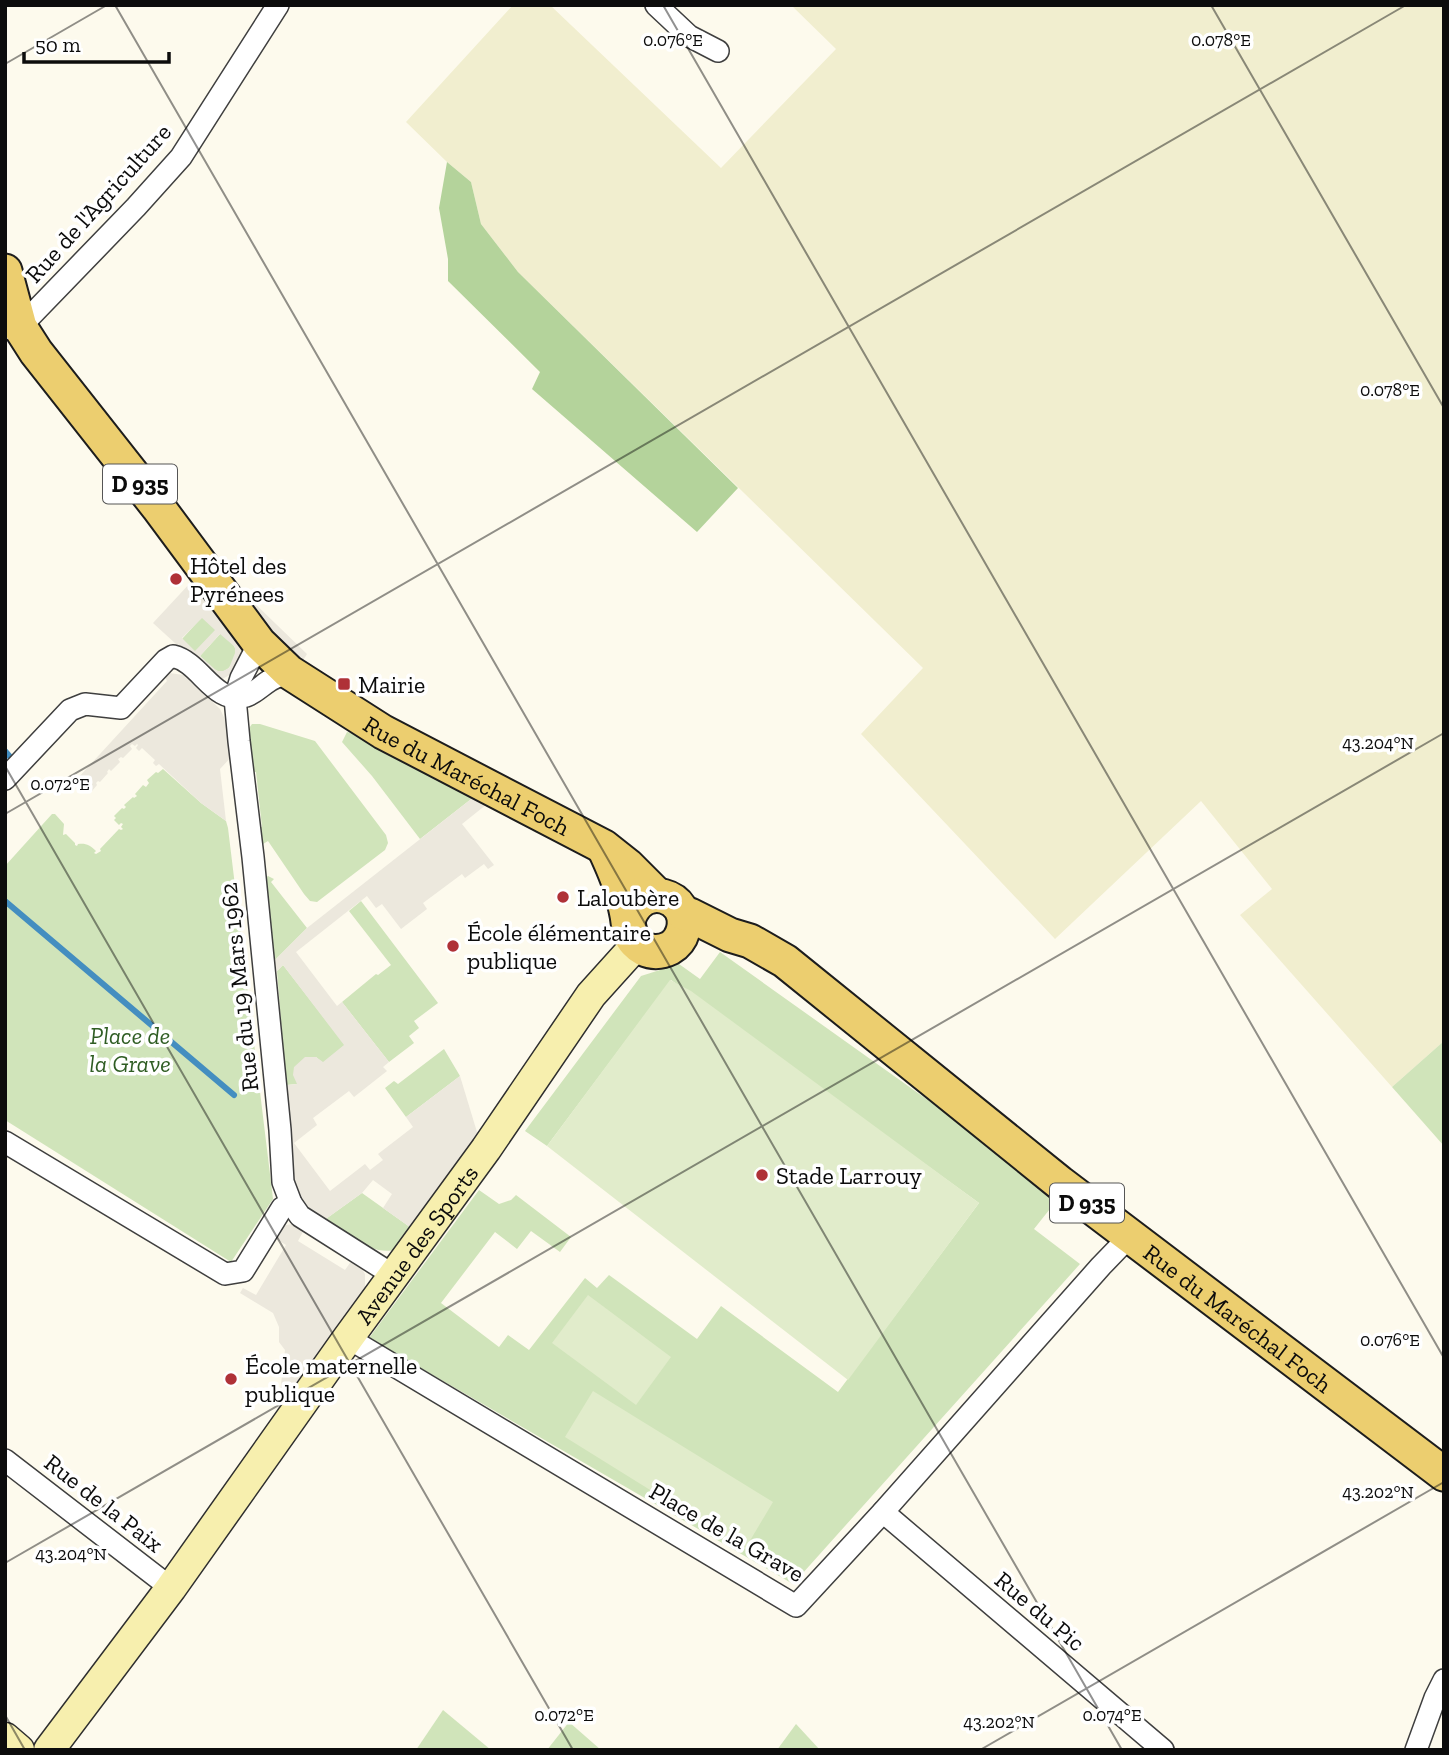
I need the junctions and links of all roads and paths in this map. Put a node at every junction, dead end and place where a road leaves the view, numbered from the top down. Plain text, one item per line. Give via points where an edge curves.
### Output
1 (278, 5) edge
2 (656, 5) edge
3 (718, 51) dead end
4 (5, 271) edge
5 (13, 328) edge
6 (259, 643) junction
7 (289, 672) junction
8 (235, 698) junction
9 (5, 779) edge
10 (604, 847) junction
11 (672, 918) junction
12 (633, 933) junction
13 (5, 1143) edge
14 (291, 1203) junction
15 (1130, 1236) junction
16 (393, 1275) junction
17 (348, 1338) junction
18 (5, 1460) edge
19 (1444, 1474) edge
20 (883, 1512) junction
21 (171, 1588) junction
22 (1444, 1680) edge
23 (5, 1738) edge
24 (19, 1750) edge
25 (49, 1750) edge
26 (1163, 1750) edge
27 (1416, 1750) edge

1 - 5 street, Rue de l'Agriculture via 181,157
2 - 3 street via 689,36
4 - 5 main road, Rue du Maréchal Foch / D 935
5 - 6 main road, Rue du Maréchal Foch / D 935 via 158,507
6 - 7 main road, Rue du Maréchal Foch / D 935
6 - 8 street, Rue du 19 Mars 1962
7 - 8 street via 250,695
7 - 10 main road, Rue du Maréchal Foch / D 935 via 383,732
8 - 9 street via 223,695 188,663 173,656 121,708 85,704 70,710
8 - 14 street, Rue du 19 Mars 1962 via 283,1182
10 - 11 main road, Rue du Maréchal Foch via 628,866
10 - 12 main road
11 - 12 main road via 667,950 646,950
11 - 12 main road via 649,897 641,900 631,913
11 - 15 main road, Rue du Maréchal Foch / D 935 via 690,915 785,961
12 - 16 main road, Avenue des Sports via 486,1149
13 - 14 street via 225,1274 243,1271 282,1208
14 - 16 street via 300,1216
15 - 19 main road, Rue du Maréchal Foch / D 935
15 - 20 street, Place de la Grave
16 - 17 main road, Avenue des Sports
17 - 20 street, Place de la Grave via 796,1606
17 - 21 main road, Avenue des Sports
18 - 21 street, Rue de la Paix
20 - 26 street, Rue du Pic
21 - 25 main road, Avenue des Sports
22 - 27 street
23 - 24 main road

